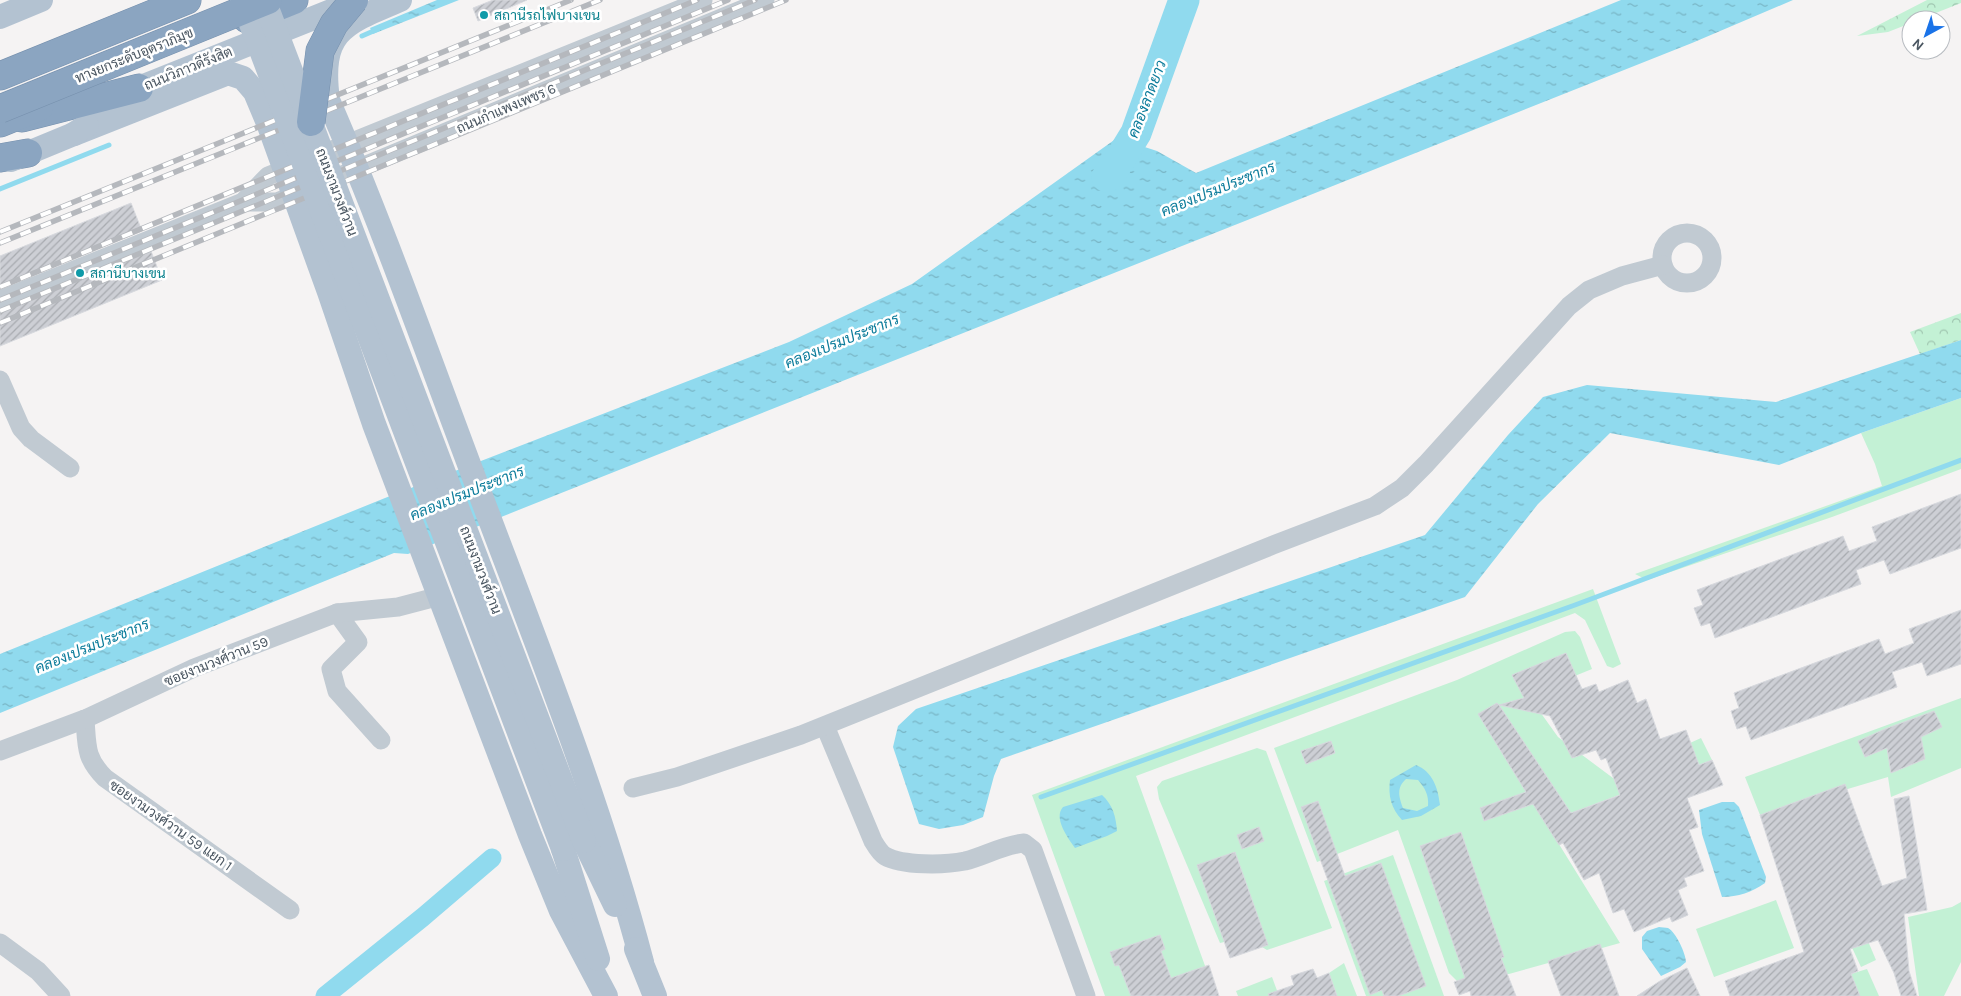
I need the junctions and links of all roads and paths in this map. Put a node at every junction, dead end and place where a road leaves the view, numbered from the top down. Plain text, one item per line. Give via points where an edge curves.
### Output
1 (41, 0) edge
2 (153, 0) edge
3 (187, 0) edge
4 (242, 0) edge
5 (266, 0) edge
6 (294, 0) edge
7 (355, 0) edge
8 (400, 0) edge
9 (703, 0) edge
10 (766, 0) edge
11 (0, 16) edge
12 (0, 60) edge
13 (0, 76) edge
14 (139, 88) junction
15 (1, 118) edge
16 (311, 122) junction
17 (74, 134) junction
18 (346, 144) junction
19 (28, 153) junction
20 (0, 158) edge
21 (0, 165) edge
22 (284, 170) junction
23 (356, 170) junction
24 (293, 196) junction
25 (243, 202) junction
26 (1663, 264) dead end
27 (395, 268) junction
28 (329, 292) junction
29 (0, 300) edge
30 (0, 380) edge
31 (70, 468) dead end
32 (440, 596) junction
33 (337, 613) junction
34 (85, 719) junction
35 (825, 726) junction
36 (381, 740) dead end
37 (0, 751) edge
38 (633, 788) dead end
39 (574, 845) junction
40 (290, 910) dead end
41 (0, 943) edge
42 (642, 962) junction
43 (61, 996) edge
44 (606, 996) edge
45 (611, 996) edge
46 (655, 996) edge
47 (1086, 996) edge

1 - 11 main road
2 - 12 highway
3 - 13 highway
4 - 39 main road, ถนนงามวงศ์วาน, bridge
5 - 15 highway, ทางยกระดับอุตราภิมุข, bridge
5 - 16 main road, ถนนงามวงศ์วาน, bridge
6 - 15 highway, ถนนวิภาวดีรังสิต
7 - 14 main road, ถนนวิภาวดีรังสิต
7 - 16 highway, bridge via 334,24 320,51
8 - 18 main road via 357,18 339,33 328,51 324,74 328,100
9 - 18 street, ถนนกำแพงเพชร 6
10 - 23 street, ถนนกำแพงเพชร 6
14 - 15 highway
14 - 17 main road, ถนนวิภาวดีรังสิต
16 - 39 main road, ถนนงามวงศ์วาน, bridge
17 - 19 main road, ถนนวิภาวดีรังสิต
17 - 22 main road via 228,73 243,78 255,92
18 - 22 street, ถนนกำแพงเพชร 6
18 - 23 main road
19 - 20 highway
19 - 21 main road, ถนนวิภาวดีรังสิต
22 - 24 main road
22 - 25 street, ถนนกำแพงเพชร 6 via 268,176
23 - 24 street, ถนนกำแพงเพชร 6
23 - 27 main road
24 - 25 street, ถนนกำแพงเพชร 6 via 277,202
24 - 28 main road
25 - 29 street, ถนนกำแพงเพชร 6
26 - 35 street via 1589,290 1569,306 1426,464 1402,488 1375,506
27 - 28 main road via 377,241 366,236 330,249 324,261
27 - 42 main road via 600,820
28 - 32 main road via 374,424
30 - 31 street via 21,428 31,440
32 - 33 street, ซอยงามวงศ์วาน 59 via 398,607
32 - 44 main road via 543,868 569,927
33 - 34 street, ซอยงามวงศ์วาน 59 via 194,668
33 - 36 street via 358,642 331,669 337,691
34 - 37 street, ซอยงามวงศ์วาน 59
34 - 40 street, ซอยงามวงศ์วาน 59 แยก 1 via 87,751 94,767 105,778
35 - 38 street via 677,777
35 - 47 street via 873,841 884,855 899,862 931,863 964,861 1015,844 1024,843 1033,850
39 - 42 main road, ถนนงามวงศ์วาน
39 - 45 main road, ถนนงามวงศ์วาน
41 - 43 street via 38,971
42 - 46 main road, ถนนงามวงศ์วาน

